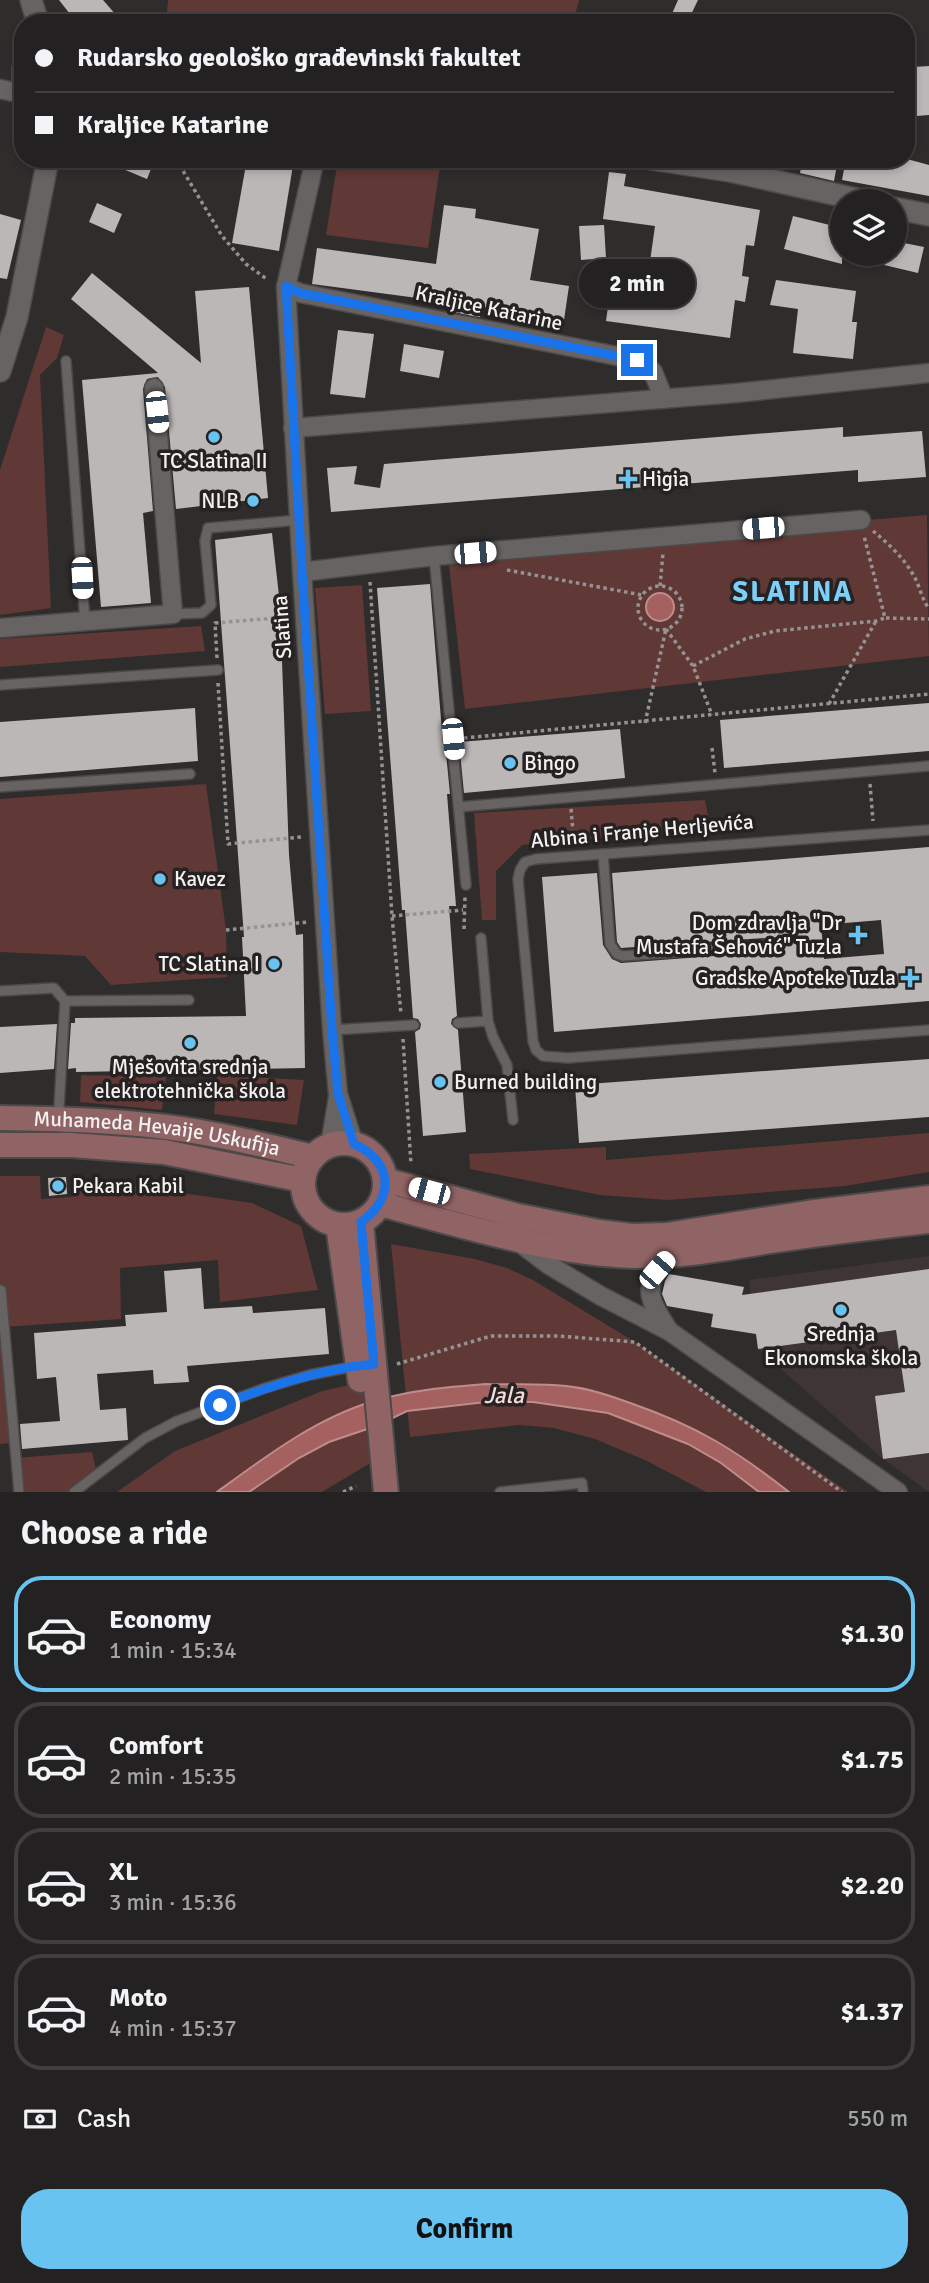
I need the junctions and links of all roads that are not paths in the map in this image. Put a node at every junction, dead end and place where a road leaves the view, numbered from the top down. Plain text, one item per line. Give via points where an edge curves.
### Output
1 (46, 168) edge
2 (313, 168) edge
3 (710, 168) edge
4 (830, 193) edge
5 (907, 211) edge
6 (929, 215) edge
7 (286, 286) junction
8 (8, 316) edge
9 (66, 361) dead end
10 (0, 371) edge
11 (929, 373) edge
12 (154, 388) dead end
13 (664, 399) junction
14 (293, 428) junction
15 (299, 520) junction
16 (861, 520) road end
17 (434, 556) junction
18 (302, 572) junction
19 (173, 614) junction
20 (85, 622) junction
21 (0, 628) edge
22 (218, 670) road end
23 (0, 685) edge
24 (929, 766) edge
25 (190, 774) dead end
26 (0, 787) edge
27 (459, 807) junction
28 (929, 830) edge
29 (603, 854) junction
30 (466, 885) dead end
31 (481, 938) dead end
32 (780, 944) dead end
33 (0, 991) edge
34 (189, 1000) dead end
35 (65, 1001) junction
36 (488, 1021) junction
37 (457, 1023) dead end
38 (414, 1026) dead end
39 (332, 1030) junction
40 (929, 1030) edge
41 (59, 1108) dead end
42 (0, 1118) edge
43 (513, 1120) dead end
44 (0, 1145) edge
45 (325, 1157) junction
46 (385, 1180) junction
47 (929, 1198) edge
48 (380, 1204) junction
49 (929, 1221) edge
50 (350, 1224) junction
51 (515, 1238) junction
52 (668, 1256) junction
53 (1, 1290) edge
54 (669, 1331) junction
55 (375, 1365) junction
56 (373, 1482) edge
57 (19, 1492) edge
58 (74, 1492) edge
59 (500, 1492) edge
60 (583, 1492) edge
61 (898, 1492) edge

1 - 8 street
2 - 7 street, Slatina
3 - 4 street
5 - 6 street
7 - 13 street, Kraljice Katarine via 300,293 637,360 653,372
7 - 14 street, Slatina
8 - 10 street
9 - 20 lane
11 - 13 street
12 - 19 street
13 - 14 street
14 - 15 street, Slatina
15 - 18 street, Slatina
15 - 19 lane via 208,528 205,541 211,605 202,613
16 - 17 street
17 - 18 street
17 - 27 lane
18 - 39 street, Slatina
19 - 20 street
20 - 21 street
22 - 23 lane
24 - 27 lane, Albina i Franje Herljevića
25 - 26 lane
27 - 30 lane
28 - 29 lane, Albina i Franje Herljevića
29 - 32 lane via 610,944 617,954
29 - 40 lane, Albina i Franje Herljevića via 536,859 525,862 520,870 533,1041 542,1056 568,1058
31 - 36 lane
33 - 35 lane via 54,988
34 - 35 lane
35 - 41 lane
36 - 37 lane
36 - 43 lane via 507,1065
38 - 39 lane
39 - 45 street, Slatina via 338,1094
42 - 45 main road, Muhameda Hevaije Uskufija via 166,1127
44 - 45 main road, Muhameda Hevaije Uskufija
45 - 46 main road via 365,1149 382,1167
45 - 50 main road via 304,1193 308,1204 326,1222
46 - 47 main road via 518,1216 632,1236
46 - 48 main road
48 - 50 main road via 372,1214
48 - 51 main road
49 - 52 main road
50 - 55 main road
51 - 52 main road via 597,1253
51 - 54 street via 549,1265
52 - 54 street via 650,1287 656,1310
53 - 57 lane
54 - 61 street
55 - 56 main road via 370,1403
55 - 58 lane via 287,1381 177,1421 145,1438
59 - 60 lane via 582,1483

